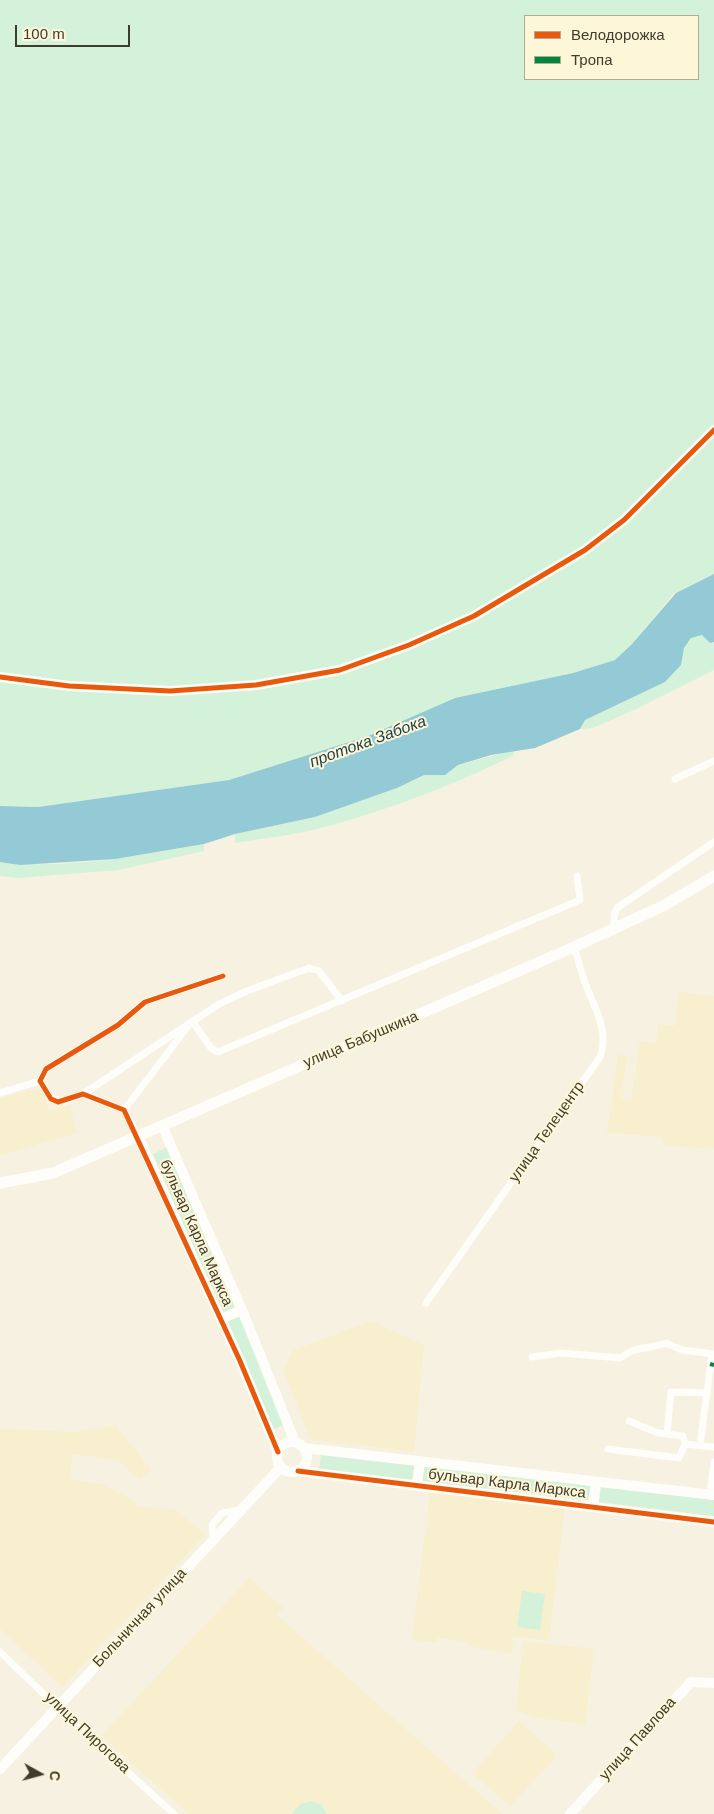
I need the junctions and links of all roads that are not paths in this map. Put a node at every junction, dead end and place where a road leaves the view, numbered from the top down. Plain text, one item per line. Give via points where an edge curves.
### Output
1 (714, 430) edge
2 (0, 677) edge
3 (714, 760) edge
4 (675, 779) dead end
5 (714, 842) edge
6 (577, 876) dead end
7 (714, 876) edge
8 (614, 928) junction
9 (574, 946) junction
10 (223, 976) dead end
11 (342, 1001) junction
12 (192, 1021) junction
13 (40, 1081) junction
14 (0, 1093) edge
15 (83, 1094) junction
16 (124, 1110) junction
17 (162, 1125) junction
18 (138, 1136) junction
19 (0, 1183) edge
20 (426, 1303) dead end
21 (242, 1310) junction
22 (221, 1319) junction
23 (713, 1354) edge
24 (532, 1357) dead end
25 (712, 1364) edge
26 (707, 1393) junction
27 (629, 1422) dead end
28 (668, 1434) junction
29 (685, 1444) junction
30 (299, 1445) junction
31 (700, 1445) junction
32 (714, 1447) edge
33 (608, 1449) dead end
34 (278, 1452) junction
35 (420, 1461) junction
36 (714, 1462) edge
37 (281, 1467) junction
38 (298, 1471) junction
39 (596, 1482) junction
40 (417, 1485) junction
41 (712, 1495) edge
42 (593, 1507) junction
43 (714, 1522) edge
44 (0, 1652) edge
45 (714, 1683) edge
46 (58, 1706) junction
47 (0, 1770) edge
48 (174, 1814) edge
49 (570, 1814) edge

1 - 2 street via 624,520 585,550 474,616 409,645 340,670 256,685 170,691 70,686
3 - 4 street
5 - 8 street via 617,908
6 - 11 street via 580,900
7 - 8 main road, улица Бабушкина via 665,905
8 - 9 main road, улица Бабушкина
9 - 17 main road, улица Бабушкина
9 - 20 street, улица Телецентр via 601,1020 605,1044 600,1057
10 - 13 street via 145,1002 118,1025 46,1069
11 - 12 street via 218,1052 211,1048
11 - 12 street via 319,971 309,968 247,991
12 - 15 street
12 - 16 street
13 - 14 street
13 - 15 street via 51,1099 58,1102
15 - 16 street
16 - 18 street
17 - 18 main road, улица Бабушкина
17 - 21 street, бульвар Карла Маркса
18 - 19 main road, улица Бабушкина via 53,1173
18 - 22 street, бульвар Карла Маркса
21 - 22 street
21 - 30 street, бульвар Карла Маркса
22 - 34 street, бульвар Карла Маркса
23 - 24 street via 682,1350 666,1343 653,1348 632,1349 620,1358 561,1353
23 - 25 street
25 - 26 street
26 - 28 street via 671,1392
26 - 31 street
27 - 28 street
28 - 29 street via 684,1436
29 - 31 street
29 - 33 street via 679,1458
30 - 34 street via 283,1445
30 - 35 street, бульвар Карла Маркса
30 - 38 street via 306,1462
31 - 32 street
34 - 37 street via 277,1460
35 - 39 street, бульвар Карла Маркса
35 - 40 street
36 - 41 street
37 - 38 street
37 - 46 street, Больничная улица
38 - 40 street, бульвар Карла Маркса
39 - 41 street, бульвар Карла Маркса
39 - 42 street
40 - 42 street, бульвар Карла Маркса
42 - 43 street, бульвар Карла Маркса
44 - 46 street, улица Пирогова
45 - 49 street, улица Павлова via 691,1682
46 - 47 street, Больничная улица
46 - 48 street, улица Пирогова

